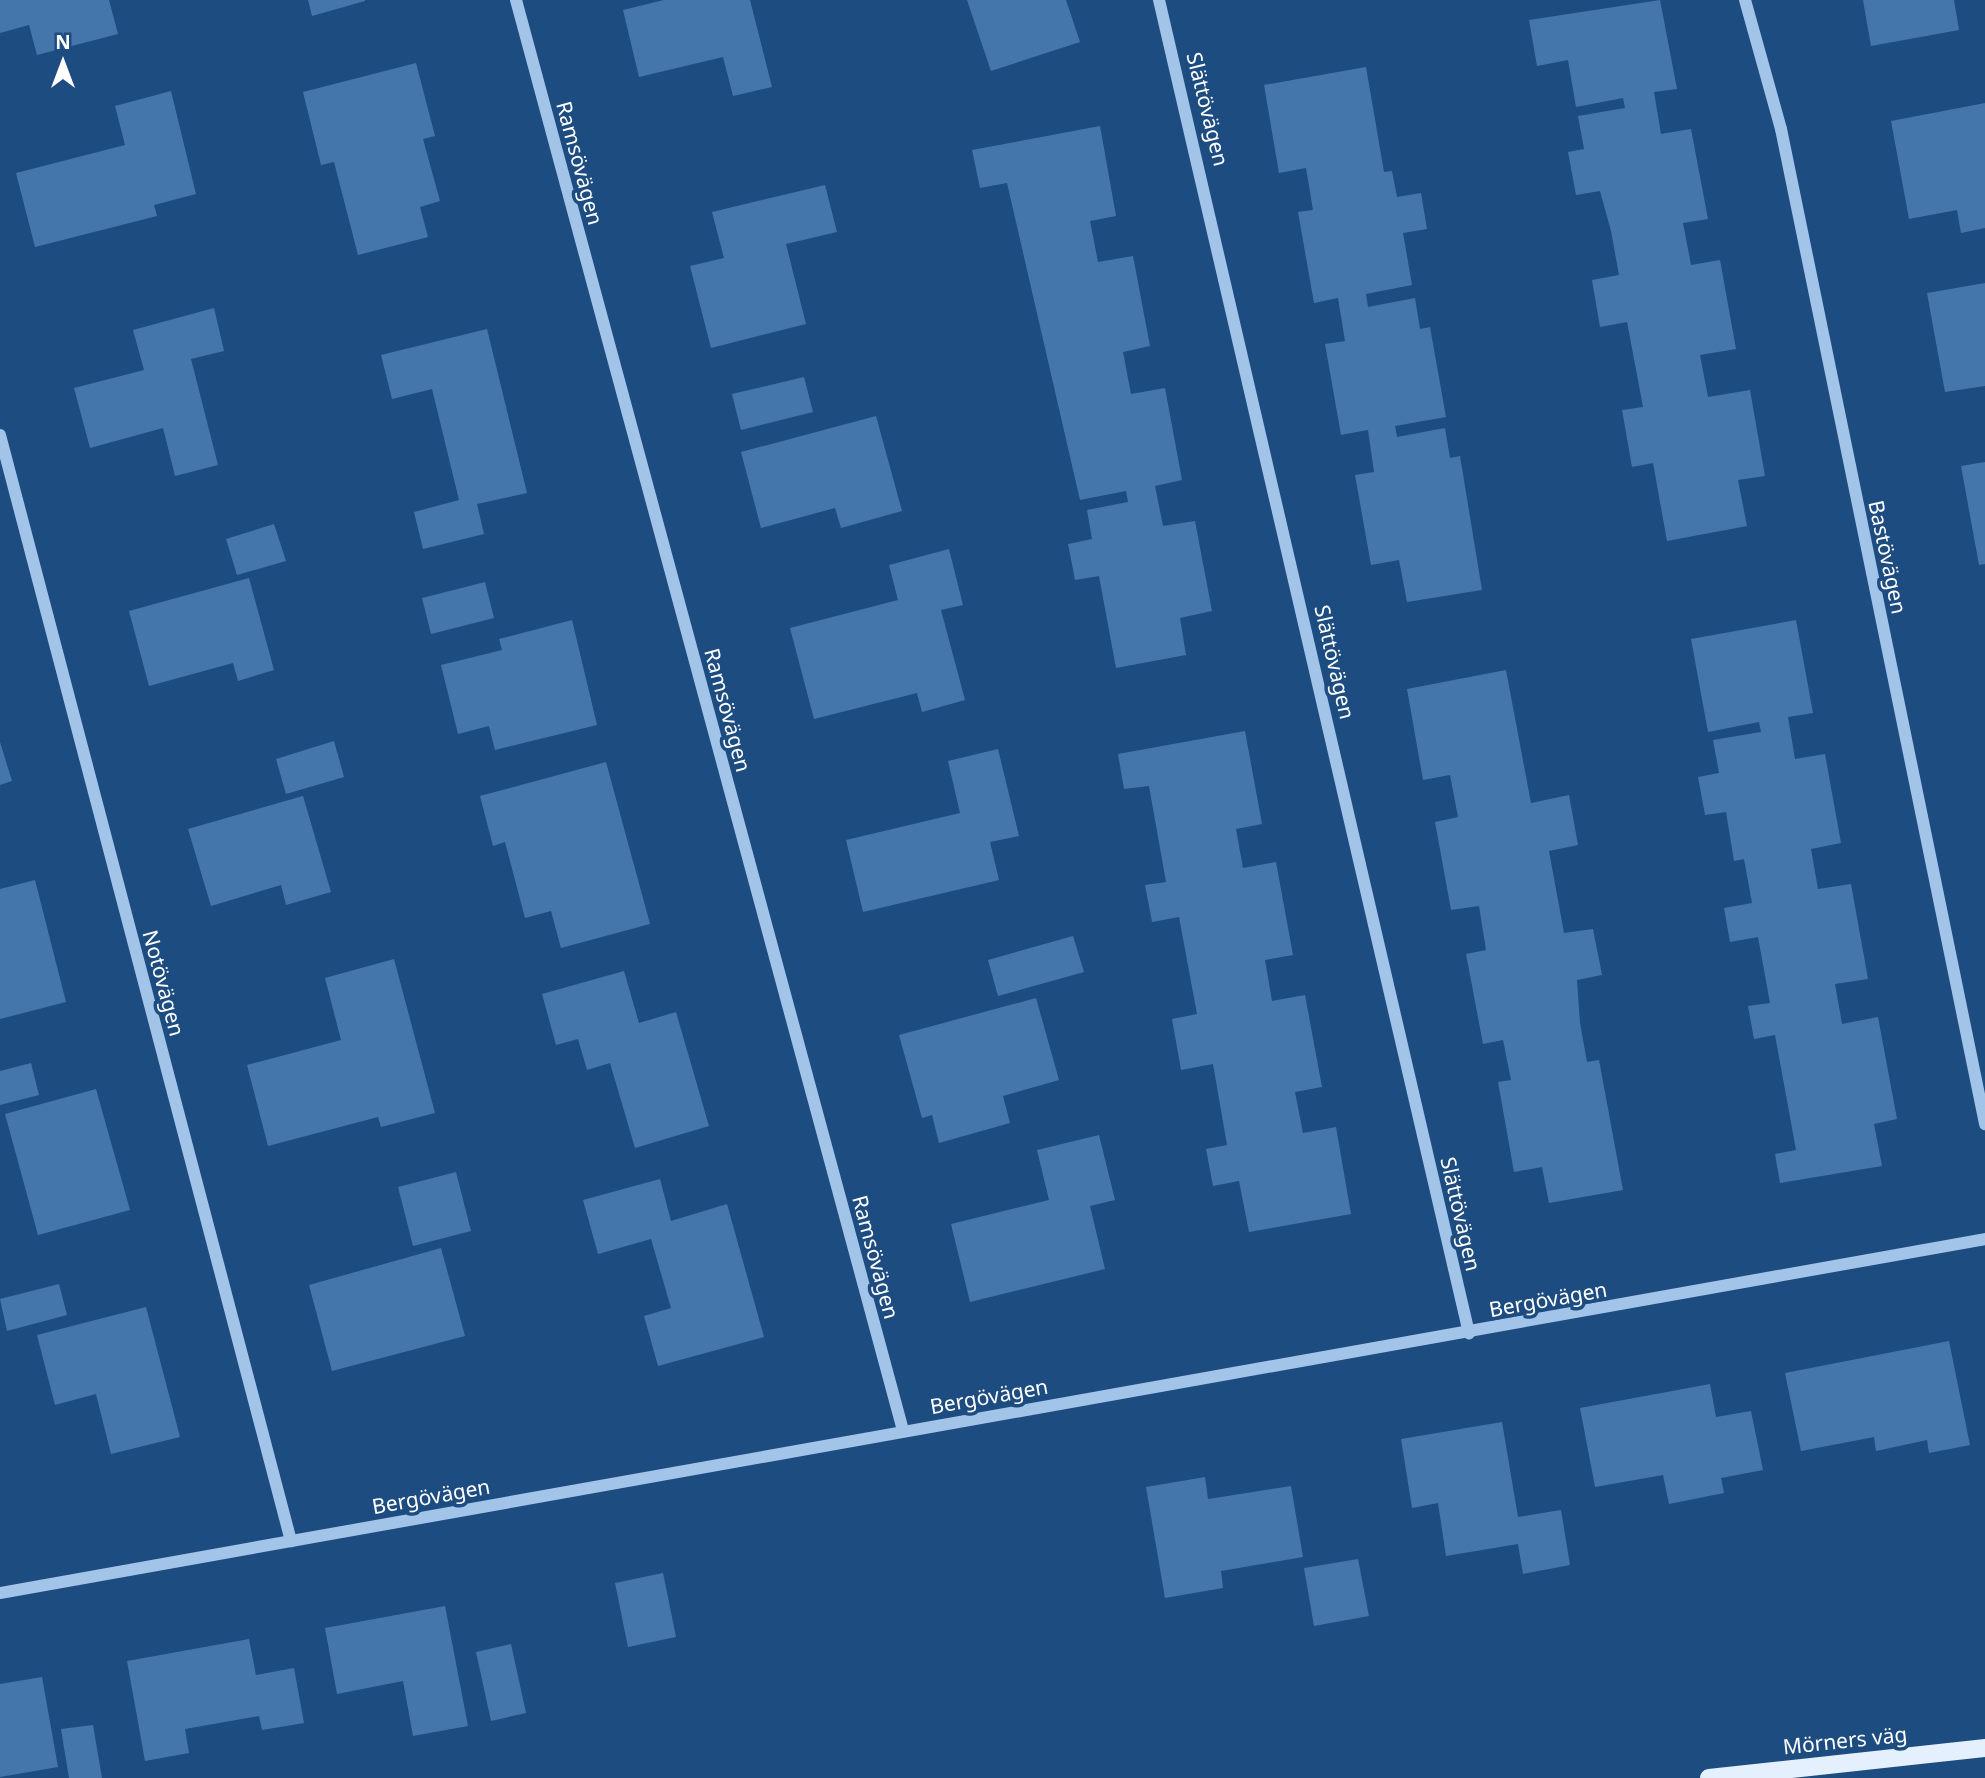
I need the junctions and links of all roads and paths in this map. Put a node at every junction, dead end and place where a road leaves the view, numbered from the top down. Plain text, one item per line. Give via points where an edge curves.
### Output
1 (516, 0) edge
2 (1159, 0) edge
3 (1745, 0) edge
4 (0, 435) edge
5 (1985, 1124) edge
6 (1985, 1239) edge
7 (1469, 1333) junction
8 (903, 1430) junction
9 (291, 1541) junction
10 (0, 1593) edge
11 (1985, 1748) edge
12 (1709, 1778) edge

1 - 8 street, Ramsövägen
2 - 7 street, Slättövägen
3 - 5 street, Bastövägen via 1781,129
4 - 9 street, Notövägen
6 - 7 street, Bergövägen
7 - 8 street, Bergövägen
8 - 9 street, Bergövägen
9 - 10 street, Bergövägen
11 - 12 main road, Mörners väg

